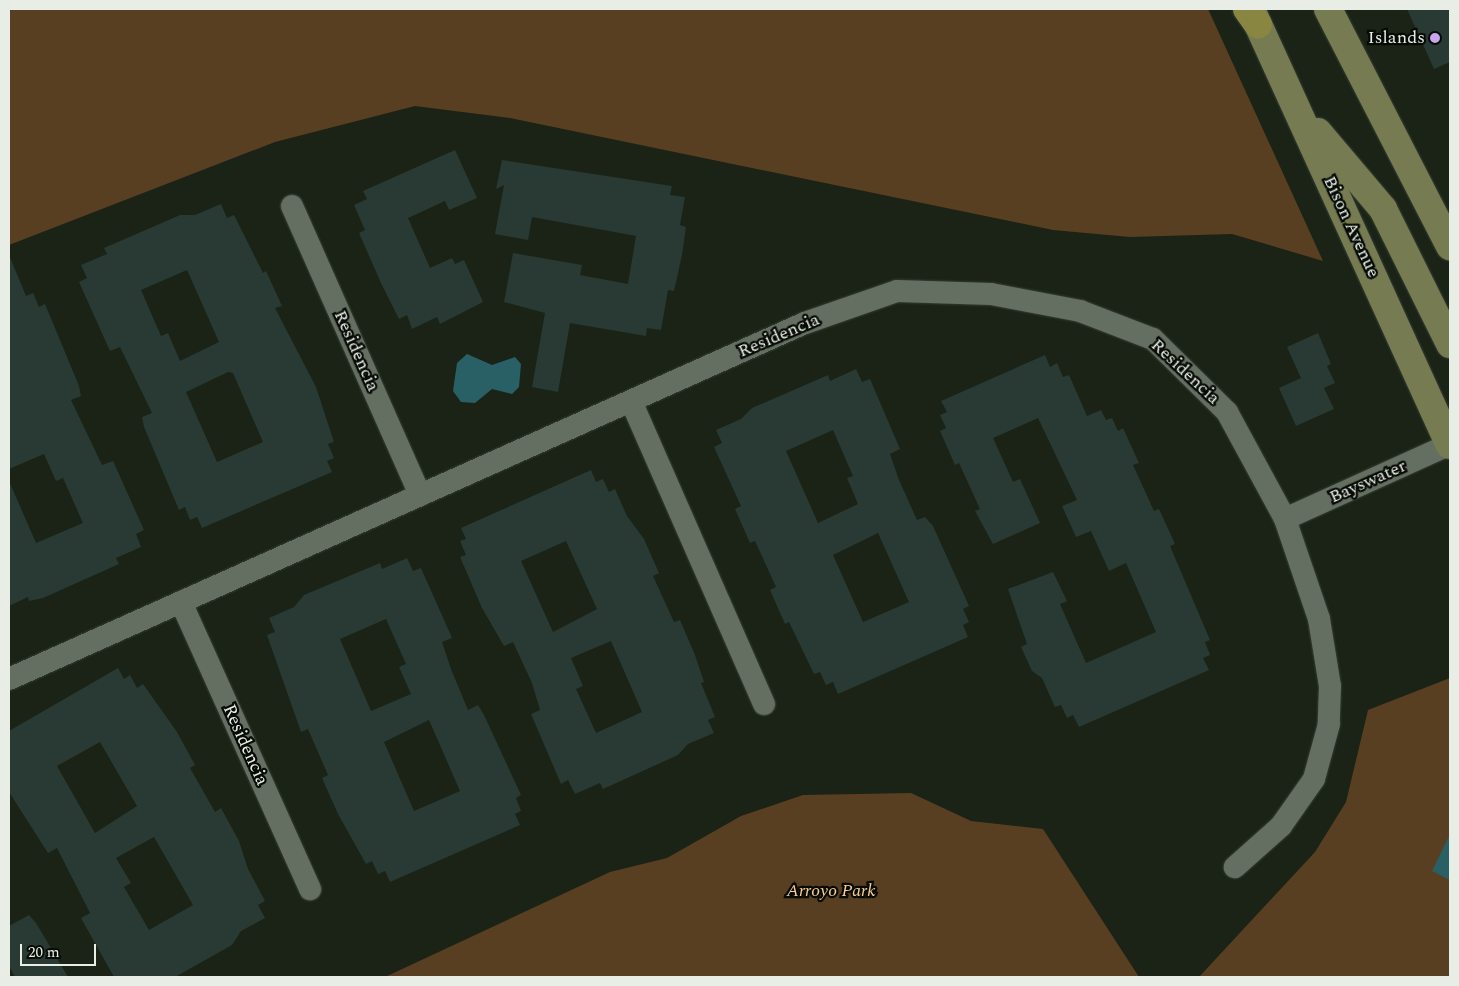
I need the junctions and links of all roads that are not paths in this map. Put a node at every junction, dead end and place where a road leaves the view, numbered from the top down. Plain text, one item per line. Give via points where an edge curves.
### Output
1 (1328, 9) edge
2 (1252, 14) edge
3 (1295, 107) junction
4 (292, 206) dead end
5 (1450, 246) edge
6 (1450, 344) edge
7 (631, 401) junction
8 (1450, 445) edge
9 (420, 495) junction
10 (1285, 519) junction
11 (181, 602) junction
12 (9, 679) edge
13 (764, 704) dead end
14 (1235, 867) dead end
15 (310, 889) dead end

1 - 5 main road
2 - 3 main road, Bison Avenue
3 - 6 main road via 1383,209
3 - 8 main road, Bison Avenue
4 - 9 street, Residencia
7 - 9 street, Residencia
7 - 10 street, Residencia via 805,323 898,291 991,294 1080,311 1154,339 1227,412
7 - 13 street
8 - 10 street, Bayswater
9 - 11 street, Residencia
10 - 14 street, Residencia via 1320,619 1330,686 1329,724 1314,779 1281,826
11 - 12 street, Residencia
11 - 15 street, Residencia

